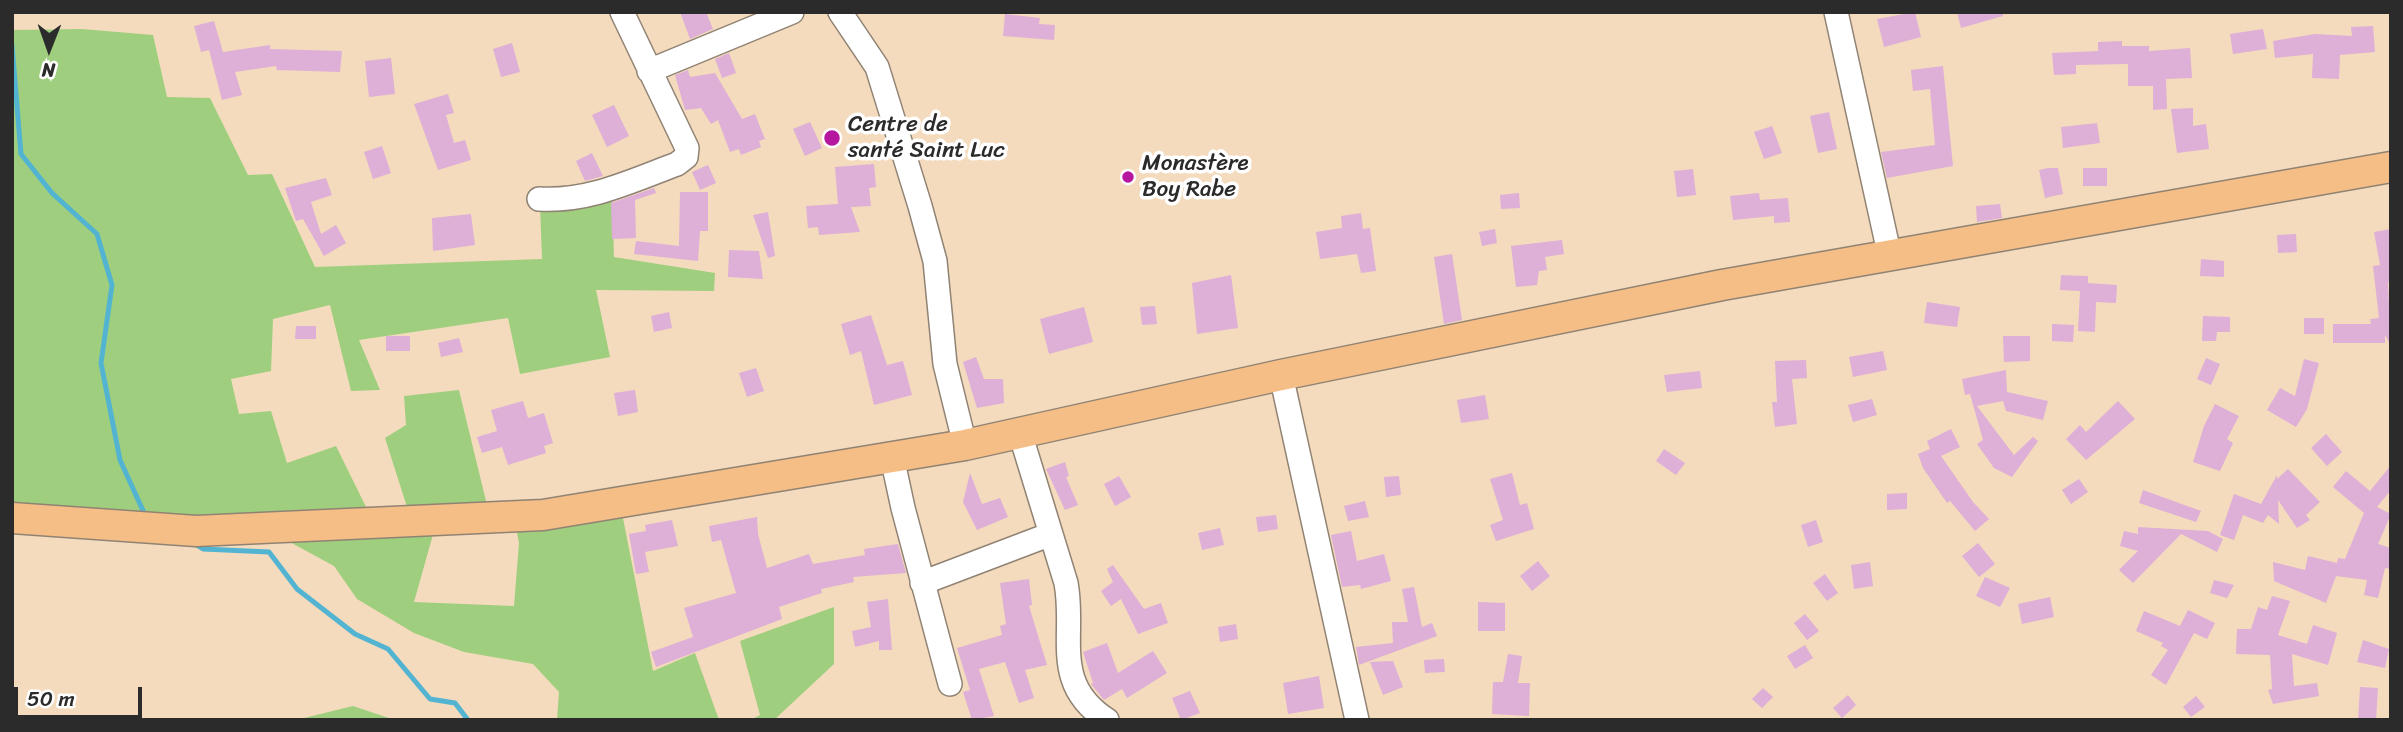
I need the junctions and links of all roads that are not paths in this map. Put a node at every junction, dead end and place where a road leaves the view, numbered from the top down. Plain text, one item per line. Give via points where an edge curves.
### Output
1 (622, 12) edge
2 (792, 12) edge
3 (840, 12) edge
4 (1836, 12) edge
5 (649, 71) junction
6 (2391, 167) edge
7 (539, 199) dead end
8 (1890, 257) junction
9 (1281, 375) junction
10 (1020, 433) junction
11 (965, 445) junction
12 (892, 457) junction
13 (12, 518) edge
14 (1051, 534) junction
15 (922, 583) junction
16 (950, 684) dead end
17 (1107, 720) edge
18 (1357, 720) edge

1 - 5 street
2 - 5 street
3 - 11 street via 877,67 920,206 935,261 945,364
4 - 8 street
5 - 7 street via 687,148 686,157 593,196
6 - 8 main road
8 - 9 main road via 1722,285
9 - 10 main road
9 - 18 street
10 - 11 main road
10 - 14 street
11 - 12 main road
12 - 13 main road via 543,515 196,531
12 - 15 street
14 - 15 street
14 - 17 street via 1069,598 1067,641 1072,678 1079,694
15 - 16 street

